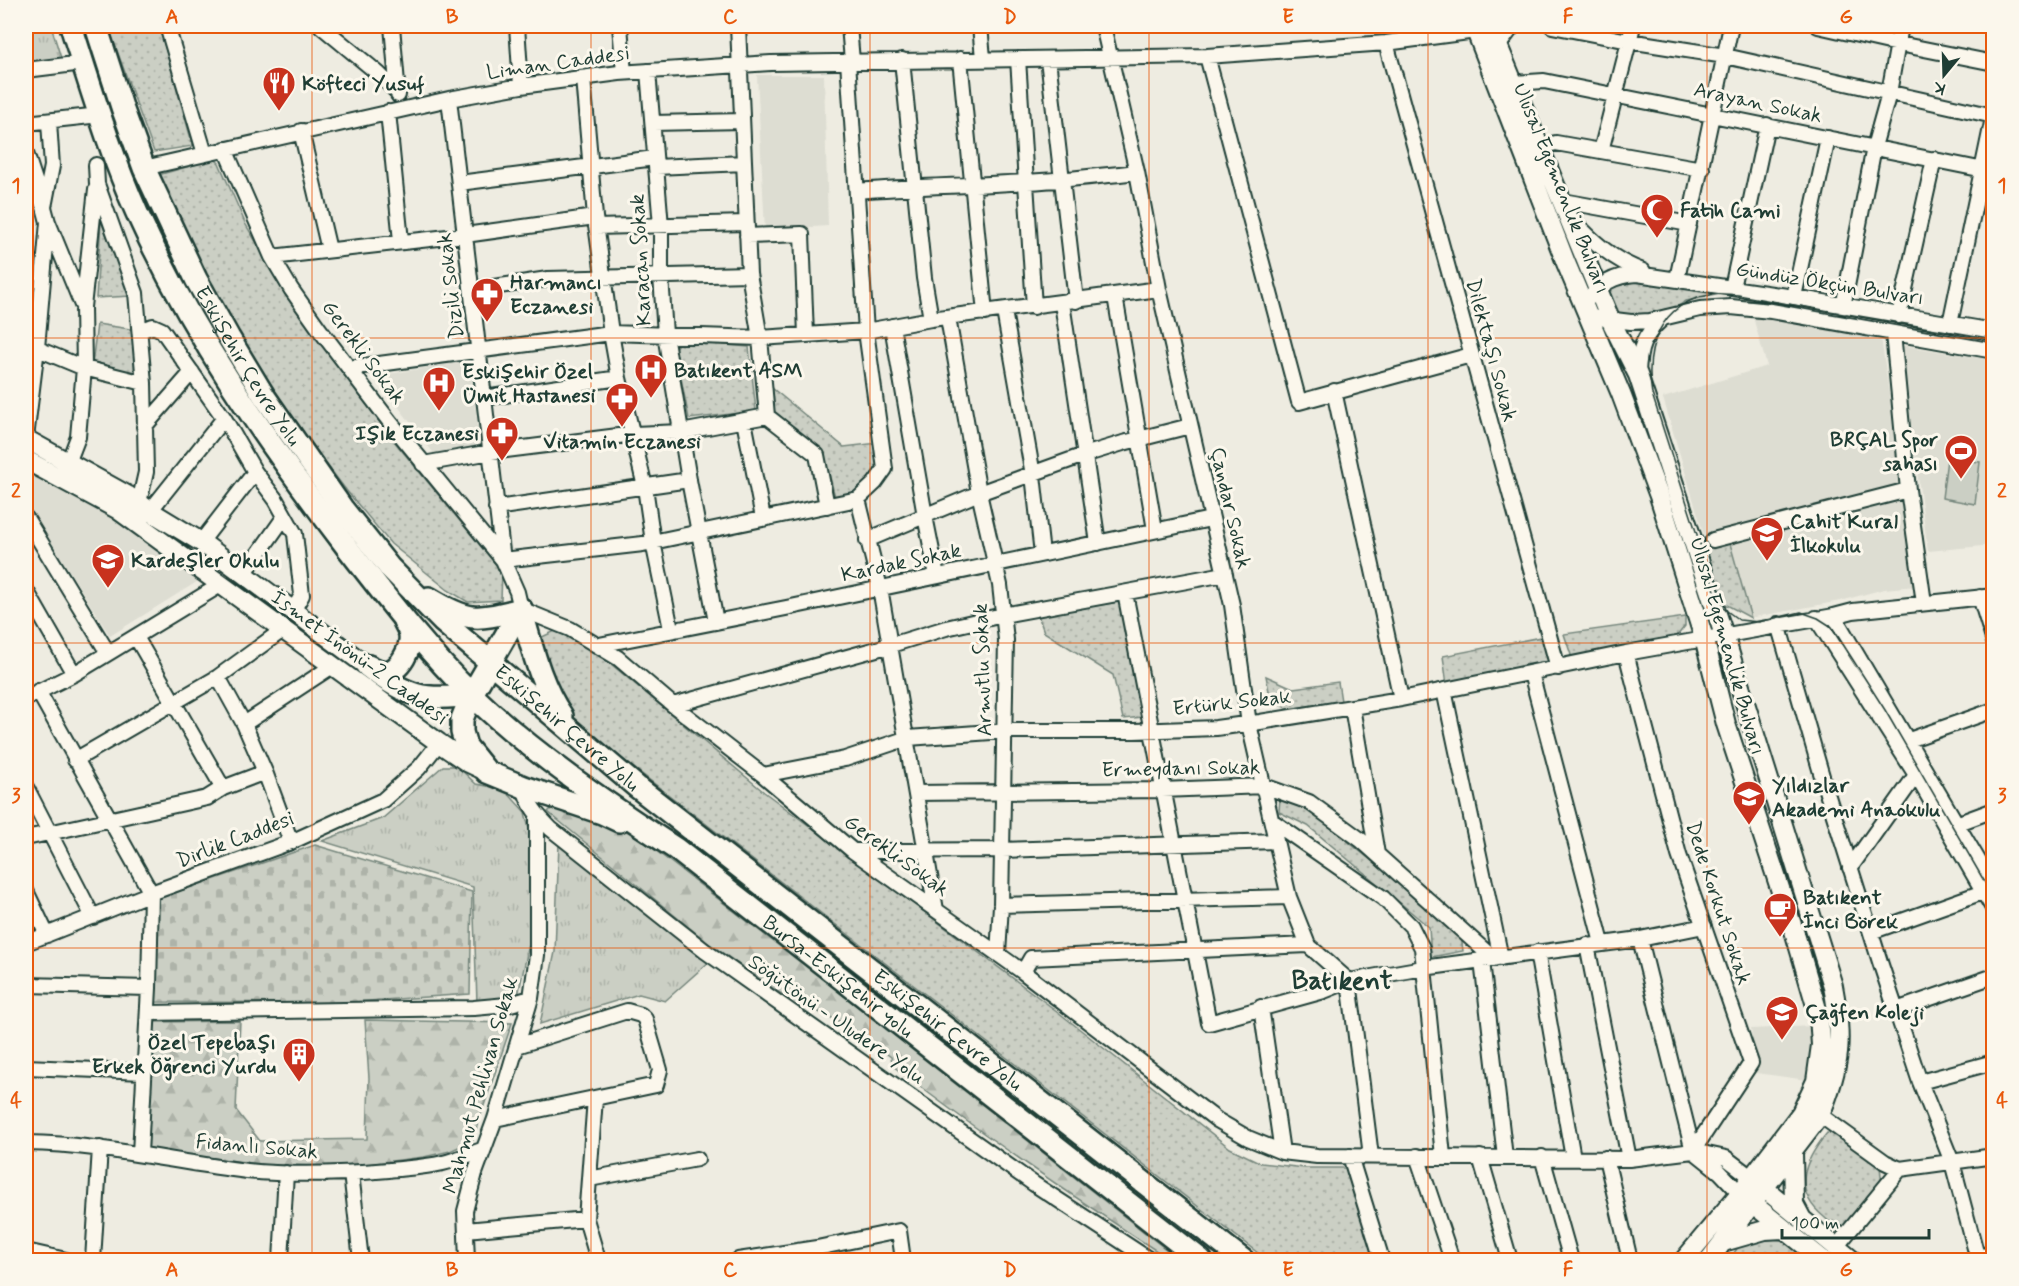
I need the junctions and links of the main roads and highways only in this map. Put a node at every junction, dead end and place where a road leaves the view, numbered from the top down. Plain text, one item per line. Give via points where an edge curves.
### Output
1 (71, 26) edge
2 (96, 26) edge
3 (1480, 27) edge
4 (26, 439) edge
5 (26, 460) edge
6 (389, 567) junction
7 (521, 609) junction
8 (404, 621) junction
9 (491, 662) junction
10 (367, 666) junction
11 (472, 694) junction
12 (574, 734) junction
13 (487, 772) junction
14 (676, 849) junction
15 (1792, 1152) junction
16 (1757, 1183) junction
17 (1746, 1198) junction
18 (1803, 1222) junction
19 (1784, 1229) junction
20 (1723, 1242) junction
21 (1830, 1254) edge
22 (1201, 1260) edge
23 (1243, 1260) edge
24 (1684, 1260) edge
25 (1709, 1260) edge
26 (1852, 1260) edge

1 - 8 highway, Eskişehir Çevre Yolu via 137,213 210,352 240,401
2 - 6 highway, Eskişehir Çevre Yolu via 144,168 196,279 264,396 342,508
3 - 15 main road, Ulusal Egemenlik Bulvarı via 1498,45 1610,319 1638,375 1833,986 1840,1044 1831,1089 1820,1115
3 - 16 main road, Ulusal Egemenlik Bulvarı via 1566,263 1659,496 1704,638 1726,724 1819,1016 1821,1045 1816,1081 1801,1113
4 - 10 main road, İsmet İnönü-2 Caddesi via 201,542
5 - 13 main road, İsmet İnönü-2 Caddesi via 117,509 439,743
6 - 7 highway via 429,598 465,616 483,618
6 - 9 highway, Eskişehir Çevre Yolu via 442,621
7 - 9 highway
7 - 12 highway via 539,674 551,701
8 - 10 highway via 410,646 403,659 392,671
8 - 11 highway, Eskişehir Çevre Yolu
9 - 11 highway
9 - 12 highway, Eskişehir Çevre Yolu
10 - 11 highway via 408,693 448,699
11 - 13 highway via 462,719 462,732 466,746
11 - 14 highway, Bursa-Eskişehir yolu via 563,771
12 - 23 highway, Eskişehir Çevre Yolu
13 - 14 highway via 602,813
14 - 22 highway, Bursa-Eskişehir yolu
15 - 16 main road, Ulusal Egemenlik Bulvarı
15 - 18 main road via 1794,1204
16 - 17 main road, Ulusal Egemenlik Bulvarı
16 - 18 main road
17 - 19 main road
17 - 20 main road, Ulusal Egemenlik Bulvarı
17 - 24 main road, Ulusal Egemenlik Bulvarı
18 - 21 main road
19 - 20 main road
19 - 21 main road
20 - 25 main road, Ulusal Egemenlik Bulvarı
21 - 26 main road

